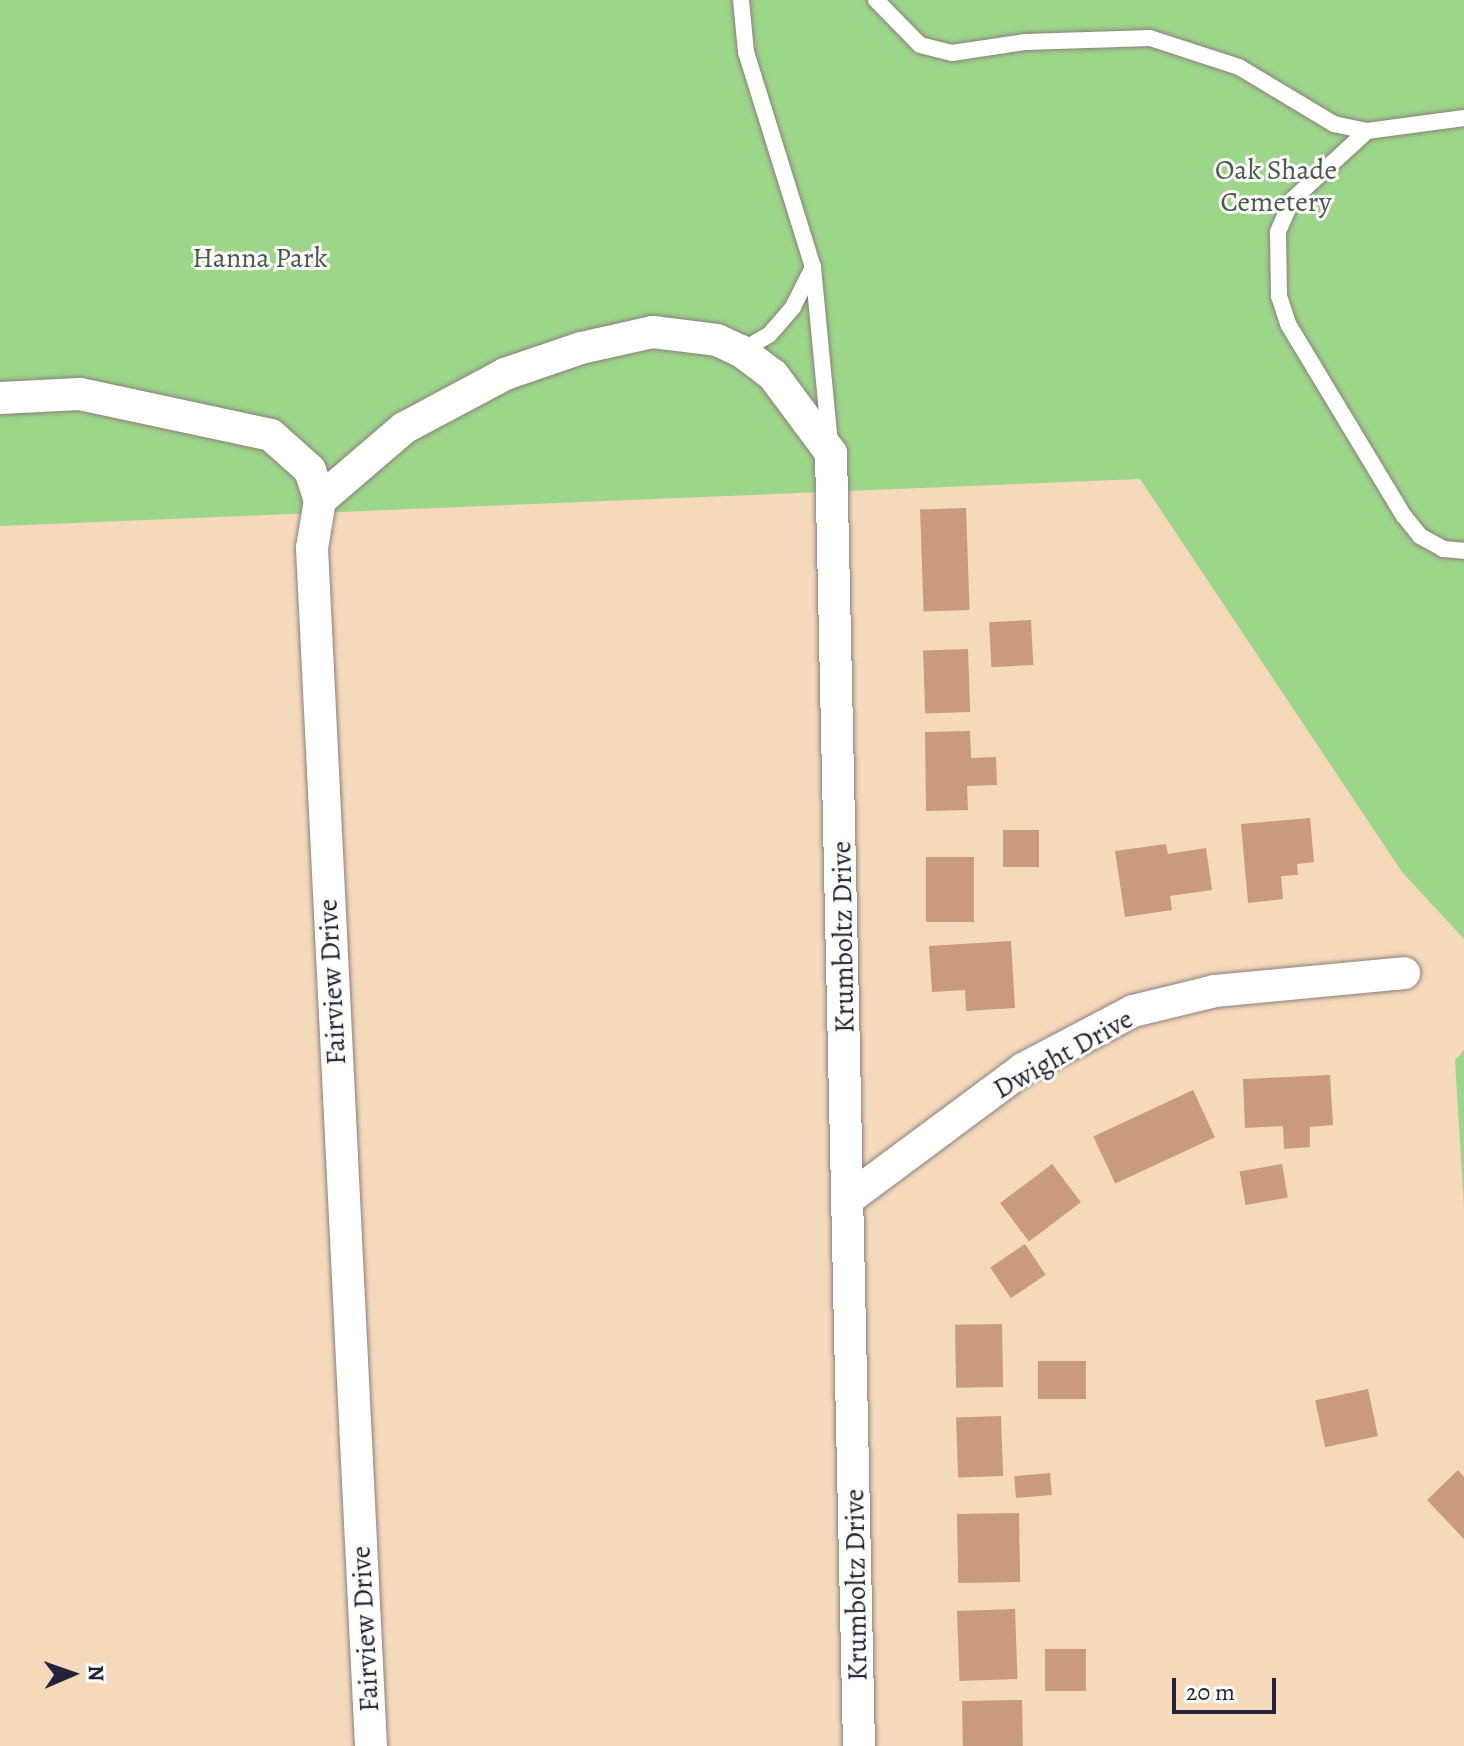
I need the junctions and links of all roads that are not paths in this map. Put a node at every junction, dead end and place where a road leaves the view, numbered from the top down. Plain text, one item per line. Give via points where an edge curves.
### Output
1 (741, 0) edge
2 (876, 0) edge
3 (1464, 118) edge
4 (1367, 131) junction
5 (813, 267) junction
6 (741, 351) junction
7 (0, 398) edge
8 (831, 453) junction
9 (320, 500) junction
10 (1464, 551) edge
11 (1404, 973) dead end
12 (848, 1199) junction
13 (371, 1746) edge
14 (859, 1746) edge

1 - 5 lane via 746,52
2 - 4 lane via 920,45 952,53 1095,37 1150,38 1197,50 1239,67 1334,124
3 - 4 lane
4 - 10 lane via 1292,200 1278,232 1279,296 1288,324 1404,516 1420,536 1443,549
5 - 6 lane via 793,307 769,335
5 - 8 lane
6 - 8 street via 773,375
6 - 9 street via 717,340 653,332 505,374 404,428
7 - 9 street via 80,394 271,435 310,470
8 - 12 street, Krumboltz Drive
9 - 13 street, Fairview Drive via 312,564
11 - 12 street, Dwight Drive via 1215,991 1133,1011 1023,1069
12 - 14 street, Krumboltz Drive

